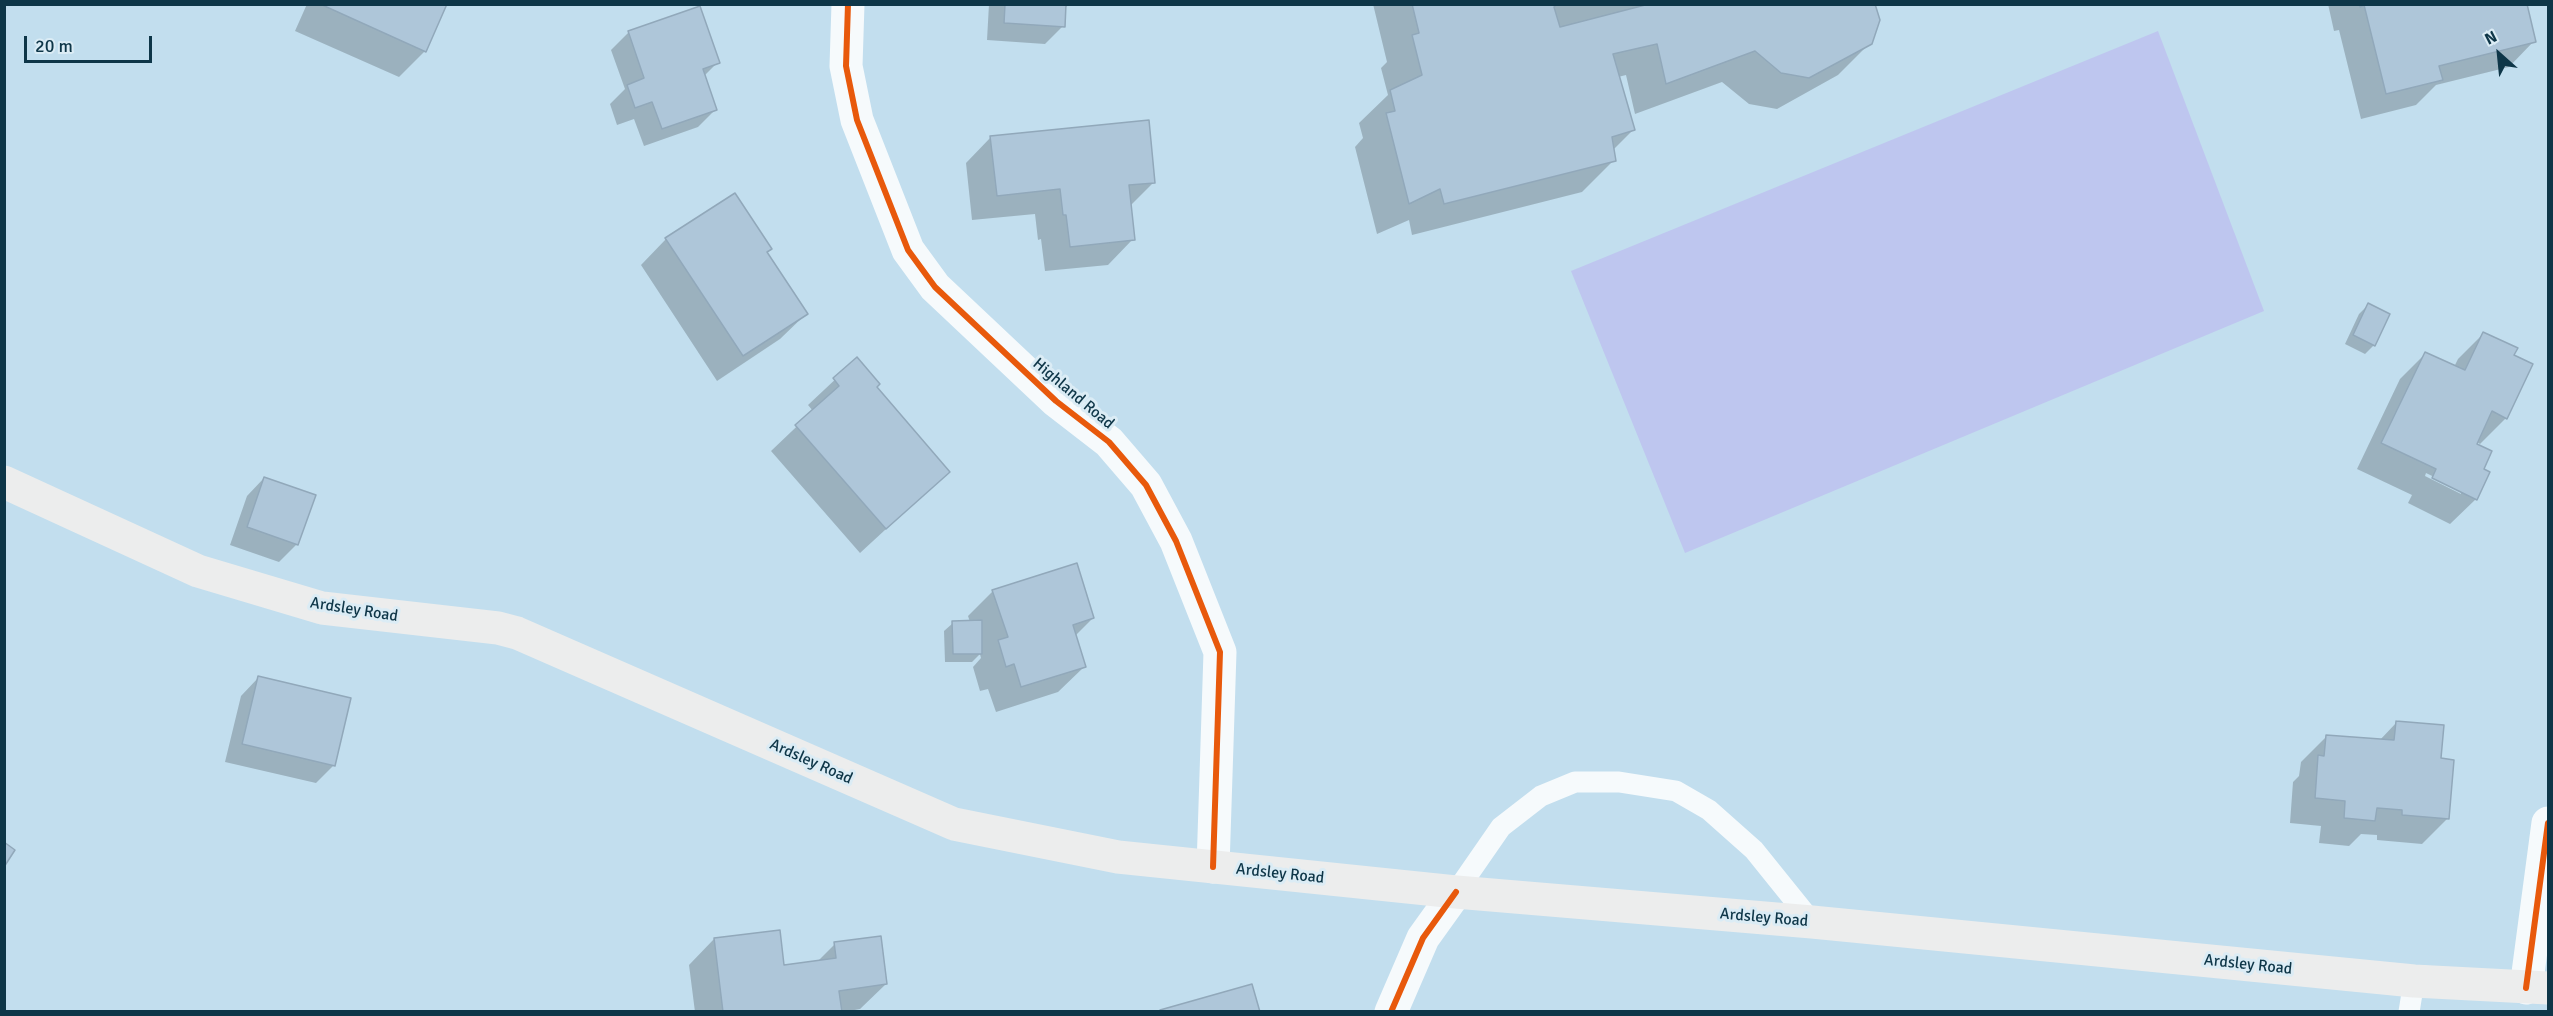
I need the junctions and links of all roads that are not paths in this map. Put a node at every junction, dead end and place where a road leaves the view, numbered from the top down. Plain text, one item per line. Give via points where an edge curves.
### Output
1 (848, 4) edge
2 (4, 482) edge
3 (2548, 823) edge
4 (1214, 867) junction
5 (1456, 892) junction
6 (1812, 922) junction
7 (2537, 988) edge
8 (2411, 996) edge
9 (1391, 1011) edge

1 - 4 street, Highland Road via 846,66 857,120 908,250 935,287 1056,401 1109,442 1146,485 1176,541 1220,652
2 - 4 main road, Ardsley Road via 198,571 322,608 517,633 954,824 1118,857
3 - 7 street
4 - 5 main road, Ardsley Road
5 - 6 main road, Ardsley Road
5 - 6 lane via 1501,827 1541,796 1575,782 1619,782 1676,791 1709,810 1754,850
5 - 9 street via 1423,938
6 - 8 main road, Ardsley Road
7 - 8 main road, Ardsley Road

